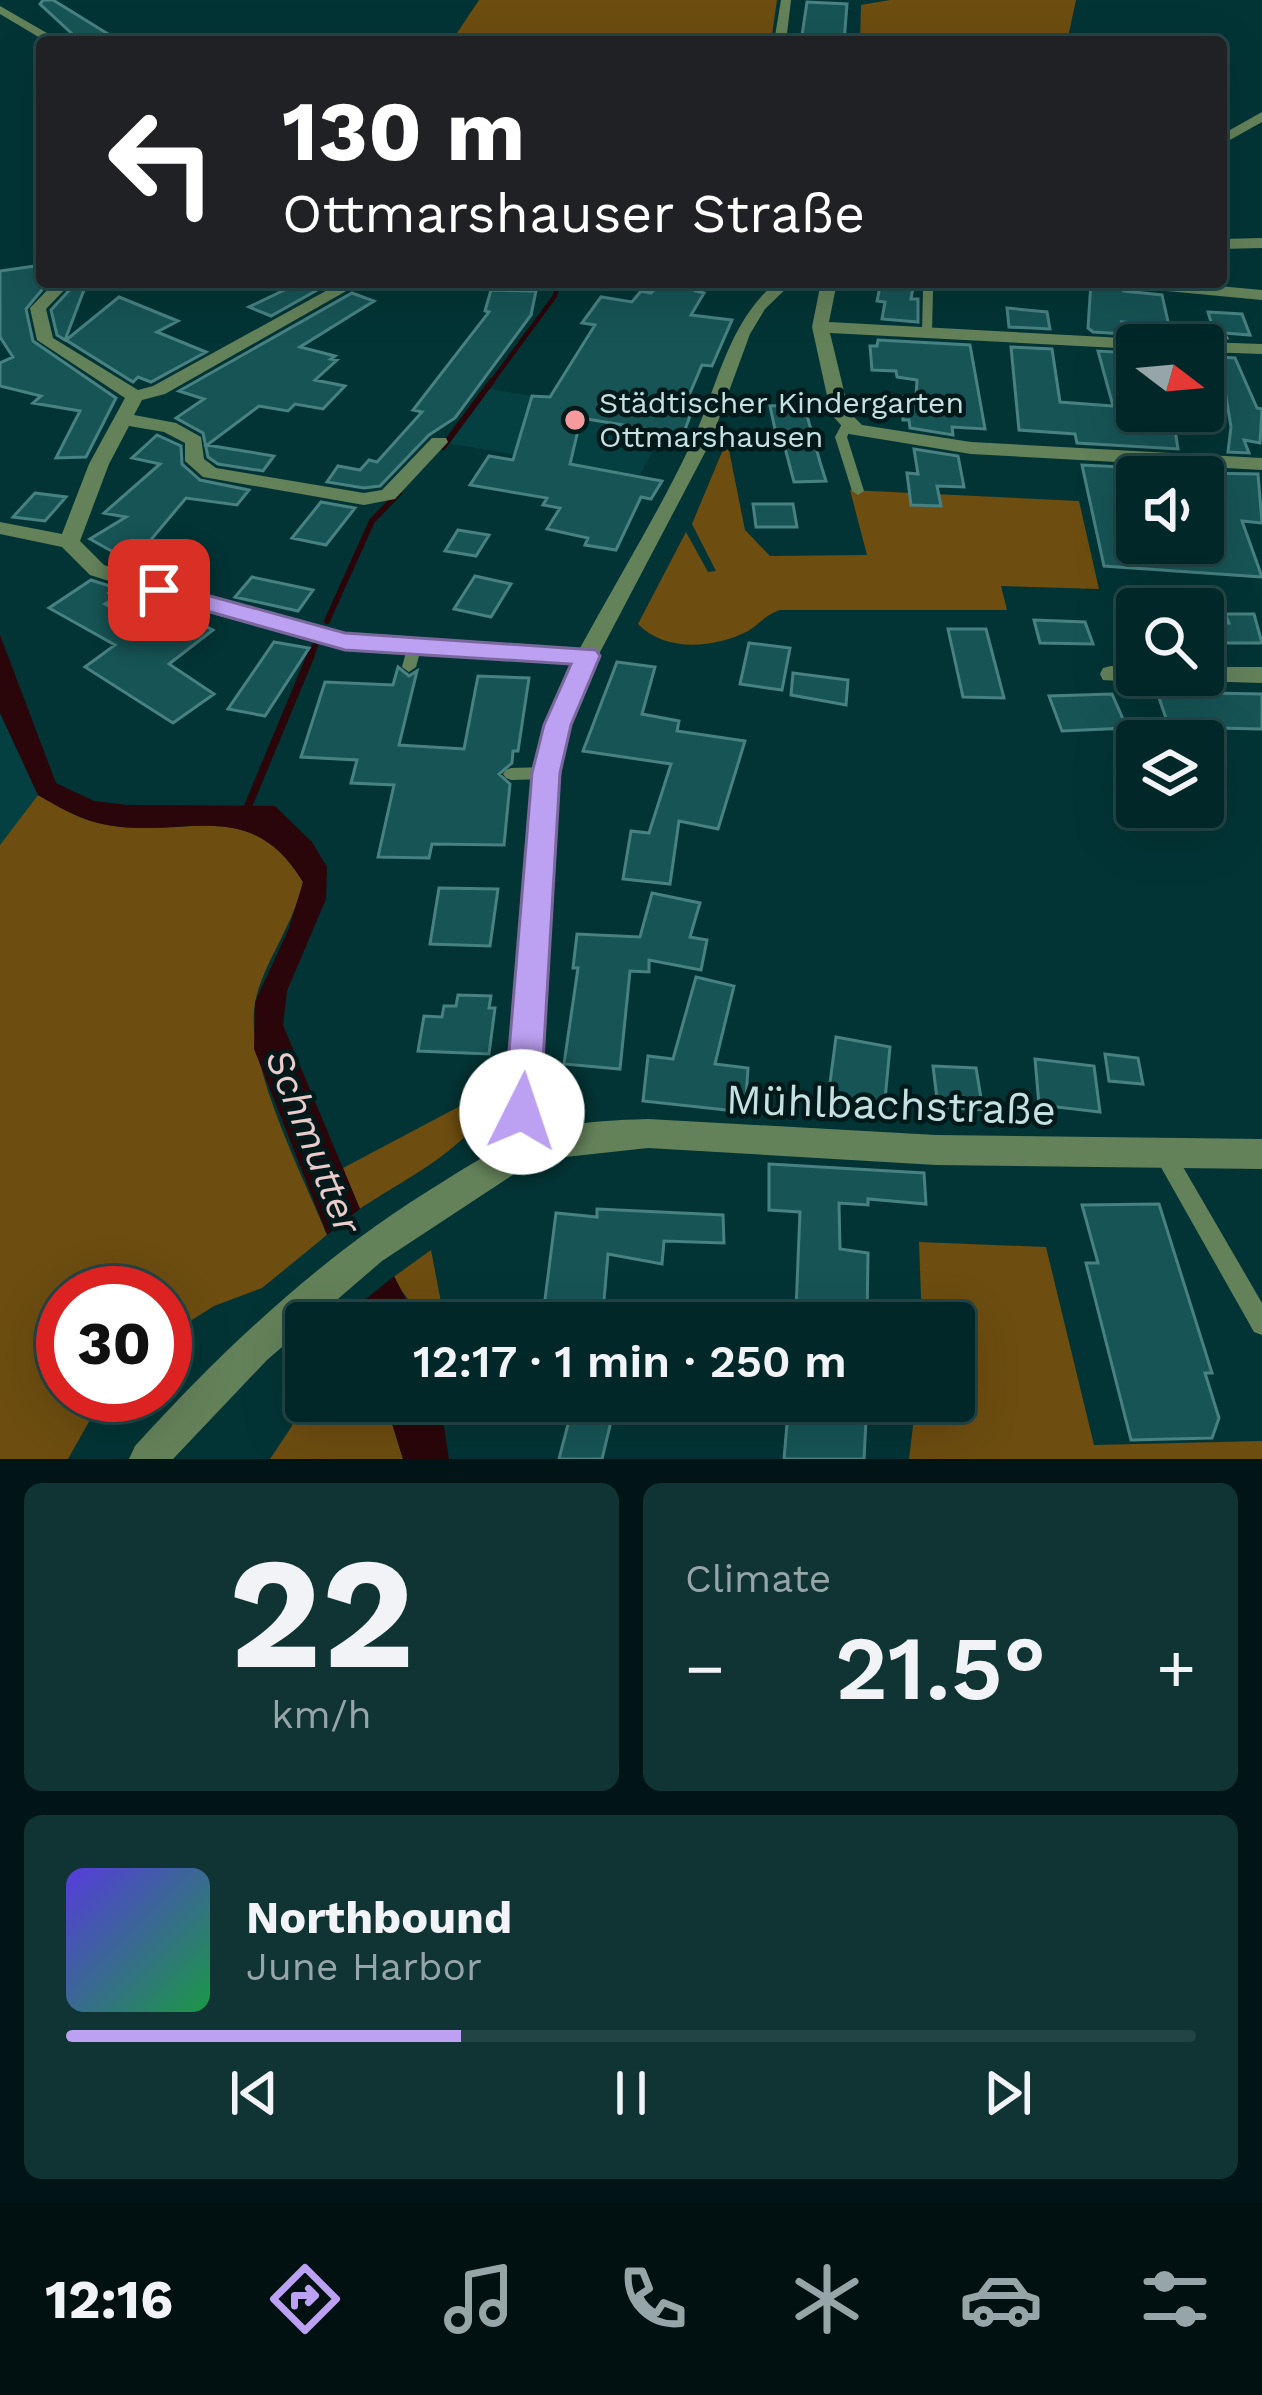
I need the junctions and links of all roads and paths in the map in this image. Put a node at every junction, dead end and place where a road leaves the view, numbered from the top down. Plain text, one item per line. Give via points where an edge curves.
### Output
1 (786, 0) edge
2 (0, 8) edge
3 (45, 36) edge
4 (781, 36) edge
5 (1262, 116) edge
6 (1227, 138) edge
7 (1261, 242) edge
8 (1227, 244) edge
9 (58, 288) edge
10 (343, 288) edge
11 (778, 288) edge
12 (828, 288) edge
13 (1188, 288) edge
14 (928, 290) dead end
15 (1262, 295) edge
16 (820, 327) junction
17 (926, 332) junction
18 (1116, 343) edge
19 (1224, 348) edge
20 (1262, 349) edge
21 (135, 396) junction
22 (123, 418) junction
23 (848, 422) junction
24 (439, 442) dead end
25 (1262, 464) edge
26 (858, 491) dead end
27 (0, 528) edge
28 (69, 542) junction
29 (587, 656) junction
30 (1112, 674) dead end
31 (1116, 674) edge
32 (1224, 674) edge
33 (1262, 675) edge
34 (546, 773) junction
35 (511, 774) dead end
36 (519, 1154) junction
37 (1262, 1154) edge
38 (1165, 1155) junction
39 (1262, 1324) edge
40 (148, 1459) edge

1 - 4 street
2 - 3 street
5 - 6 street
7 - 8 street
9 - 21 street via 38,308 45,340
10 - 21 street
11 - 29 street via 742,334 700,443
12 - 16 street
13 - 15 street
14 - 17 lane
16 - 17 street
16 - 23 street
17 - 18 street
19 - 20 street
21 - 22 street
22 - 24 street via 194,440 195,461 210,473 364,499 388,495
22 - 28 street
23 - 25 street via 856,430 971,448
23 - 26 lane via 841,437
27 - 28 street
28 - 29 street via 98,570 412,656
29 - 34 street
30 - 31 street
32 - 33 street
34 - 35 lane
34 - 36 street
36 - 38 street, Mühlbachstraße via 581,1137 641,1135
36 - 40 street, Mühlbachstraße via 412,1218 298,1307
37 - 38 street, Mühlbachstraße
38 - 39 lane

